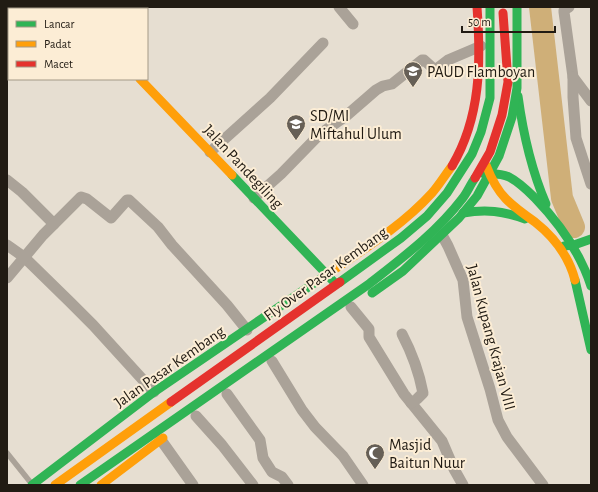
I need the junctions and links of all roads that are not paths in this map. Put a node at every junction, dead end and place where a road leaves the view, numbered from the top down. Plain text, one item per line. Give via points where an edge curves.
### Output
1 (339, 7) edge
2 (477, 7) edge
3 (485, 7) edge
4 (490, 7) edge
5 (503, 7) edge
6 (507, 7) edge
7 (517, 7) edge
8 (569, 7) edge
9 (353, 24) dead end
10 (323, 43) dead end
11 (480, 46) junction
12 (573, 78) junction
13 (141, 80) edge
14 (517, 88) junction
15 (591, 101) edge
16 (472, 122) junction
17 (210, 152) junction
18 (489, 173) junction
19 (7, 180) edge
20 (448, 182) junction
21 (591, 184) edge
22 (437, 186) junction
23 (254, 198) junction
24 (550, 214) junction
25 (461, 216) junction
26 (558, 223) junction
27 (54, 224) junction
28 (541, 226) junction
29 (442, 235) junction
30 (591, 235) edge
31 (591, 239) edge
32 (556, 243) junction
33 (7, 245) edge
34 (574, 246) junction
35 (590, 251) edge
36 (24, 257) junction
37 (585, 267) junction
38 (326, 275) junction
39 (7, 278) edge
40 (591, 286) edge
41 (376, 290) junction
42 (279, 307) junction
43 (352, 307) junction
44 (334, 319) dead end
45 (322, 328) dead end
46 (247, 330) junction
47 (402, 334) dead end
48 (304, 341) junction
49 (591, 350) edge
50 (272, 361) junction
51 (154, 392) junction
52 (223, 396) joint
53 (411, 403) junction
54 (196, 416) dead end
55 (172, 432) dead end
56 (161, 440) junction
57 (7, 453) edge
58 (32, 485) edge
59 (55, 485) edge
60 (80, 485) edge
61 (101, 485) edge
62 (193, 485) edge
63 (253, 485) edge
64 (288, 485) edge
65 (362, 485) edge
66 (463, 485) edge
67 (543, 485) edge

1 - 9 street
2 - 11 main road, Jalan Pasar Kembang
3 - 6 main road
4 - 59 main road, Fly Over Pasar Kembang via 490,98 472,154 448,193 427,216 401,238
5 - 60 main road, Fly Over Pasar Kembang via 508,82 502,115 490,152 463,198 443,222 369,284
7 - 14 main road
8 - 12 street via 564,12
10 - 17 street via 270,98
11 - 16 main road, Jalan Pasar Kembang via 477,99
11 - 23 street via 448,60 434,70 422,60 392,84 376,90 320,134
12 - 15 street
12 - 21 street via 576,138
13 - 17 main road, Jalan Pandegiling
14 - 18 main road via 506,137
14 - 24 main road via 528,154
16 - 18 main road
16 - 22 main road, Jalan Pasar Kembang via 466,140
17 - 23 main road, Jalan Pandegiling
18 - 20 main road, Jalan Pasar Kembang via 472,174
18 - 24 main road, Jalan Pasar Kembang via 500,174 516,181
18 - 25 main road via 477,196
18 - 28 main road via 509,203
19 - 27 street
20 - 22 main road, Jalan Pasar Kembang
20 - 25 main road via 461,185 468,195
22 - 38 main road, Jalan Pasar Kembang via 380,239
23 - 38 main road, Jalan Pandegiling
24 - 26 main road, Jalan Pasar Kembang
25 - 28 main road via 482,210 497,211
25 - 29 main road
26 - 30 main road via 577,233
26 - 34 main road
27 - 36 street
27 - 46 street via 81,197 111,218 129,200 158,227
28 - 32 main road
29 - 41 main road via 403,271
29 - 67 street, Jalan Kupang Krajan VIII via 463,280 467,318 498,420 510,441
31 - 34 main road
32 - 34 main road
32 - 49 main road via 570,266
33 - 36 street
34 - 37 main road
35 - 37 main road
36 - 39 street
36 - 51 street via 93,325
37 - 40 main road
38 - 41 main road via 342,290 351,294
38 - 42 main road, Jalan Pasar Kembang
41 - 43 main road
42 - 46 main road, Jalan Pasar Kembang
42 - 48 main road via 296,319
43 - 44 main road
43 - 53 street via 369,329 369,337
45 - 48 main road
46 - 51 main road, Jalan Pasar Kembang
47 - 53 street via 416,364 423,393
48 - 50 main road
50 - 52 main road
50 - 65 street via 302,410 343,456
51 - 58 main road, Jalan Pasar Kembang
52 - 64 street via 260,440 263,458 272,472 282,477
53 - 66 street via 442,441
54 - 63 street
55 - 56 main road
56 - 61 main road
56 - 62 street
57 - 58 lane

